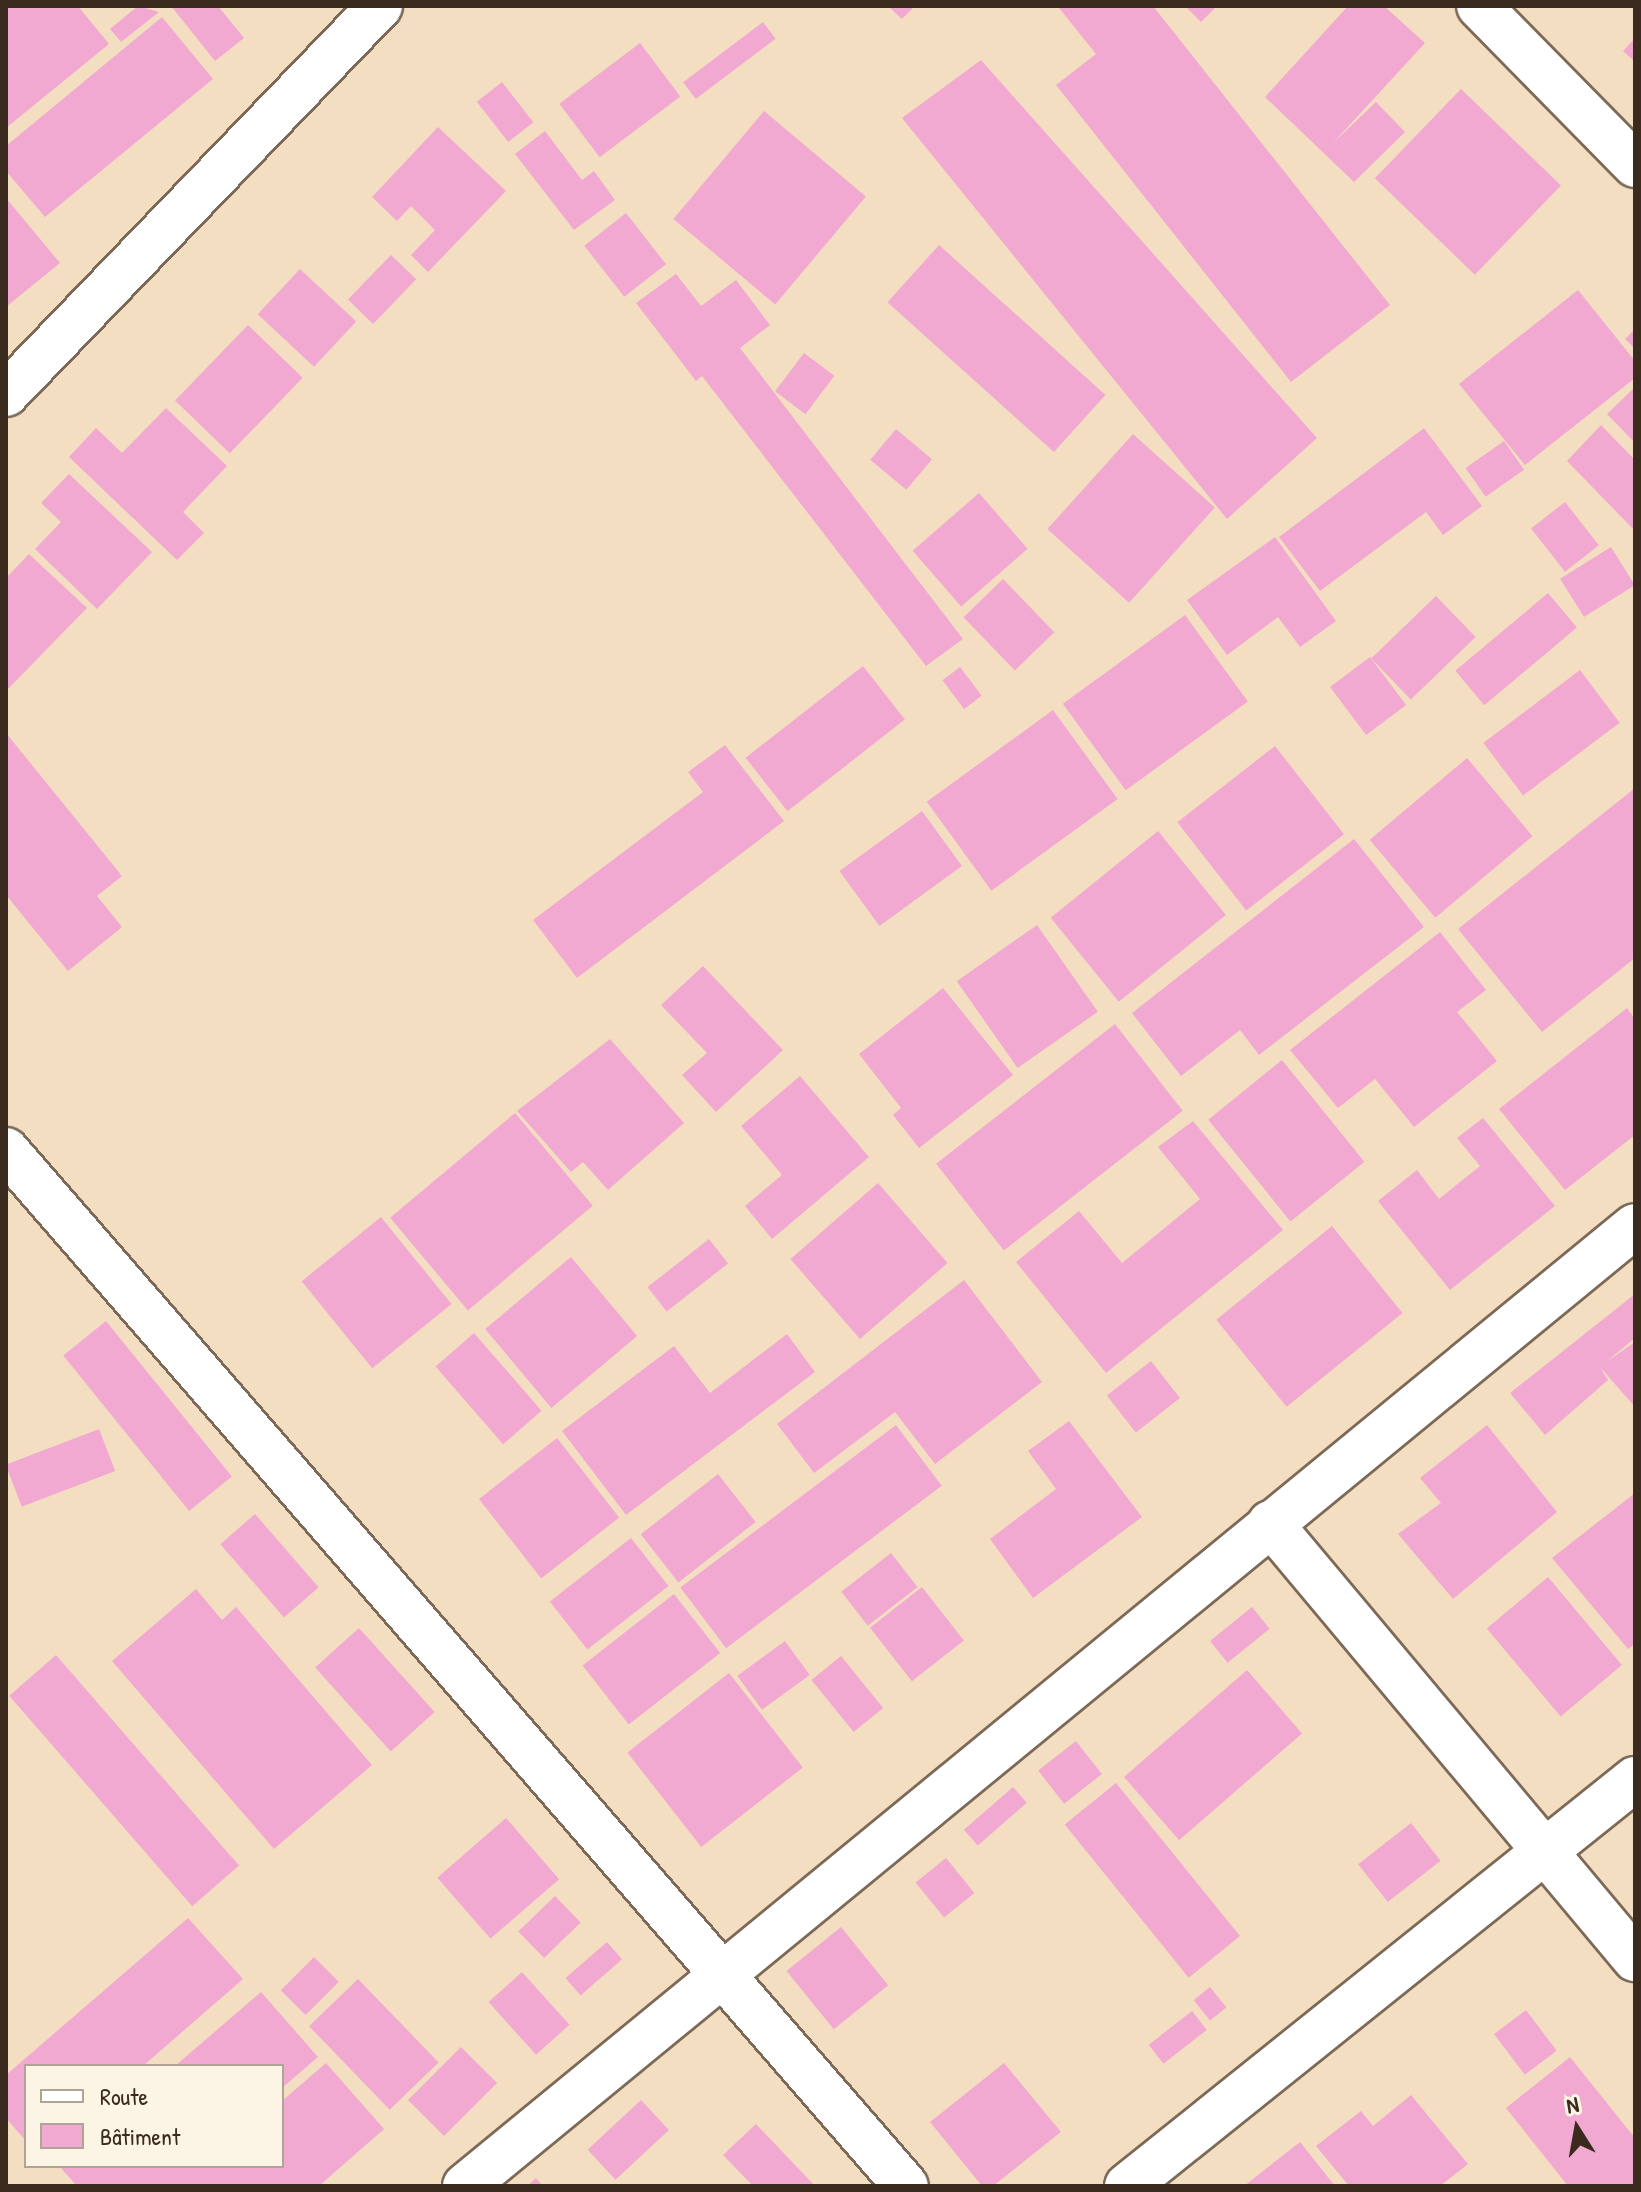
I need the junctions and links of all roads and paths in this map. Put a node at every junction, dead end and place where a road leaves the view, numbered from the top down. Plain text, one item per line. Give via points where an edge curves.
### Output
1 (380, 6) edge
2 (1479, 6) edge
3 (1635, 165) edge
4 (6, 394) edge
5 (6, 1150) edge
6 (1635, 1226) edge
7 (1270, 1523) junction
8 (1635, 1779) edge
9 (1547, 1852) junction
10 (1635, 1959) edge
11 (719, 1972) junction
12 (465, 2186) edge
13 (906, 2186) edge
14 (1127, 2186) edge

1 - 4 street
2 - 3 street
5 - 11 street
6 - 7 street
7 - 9 street
7 - 11 street
8 - 9 street
9 - 10 street
9 - 14 street
11 - 12 street
11 - 13 street

